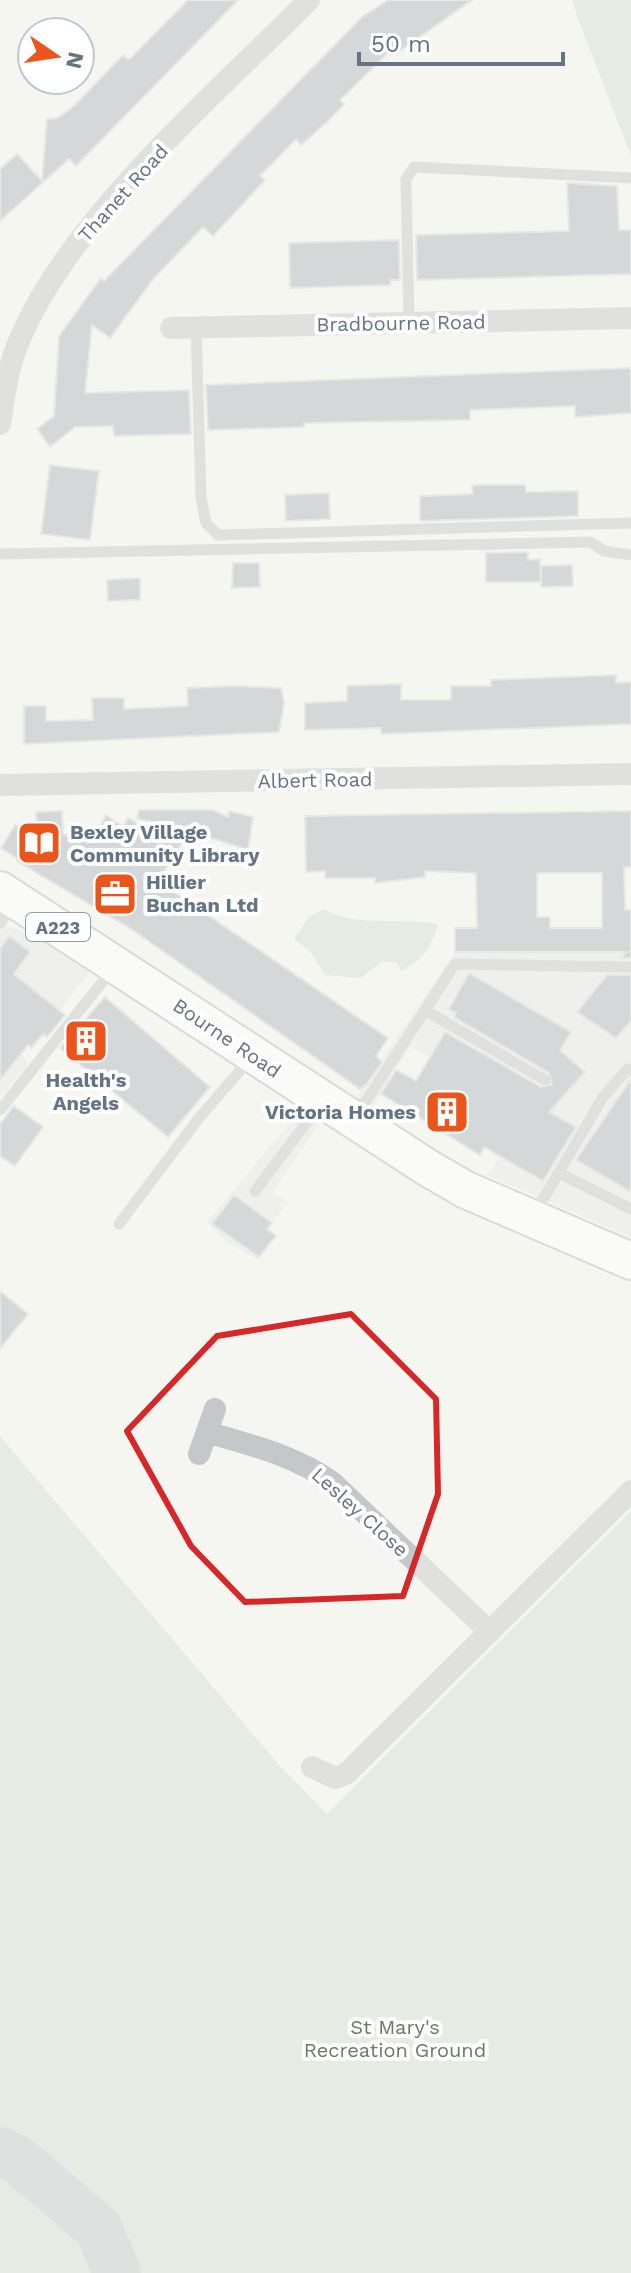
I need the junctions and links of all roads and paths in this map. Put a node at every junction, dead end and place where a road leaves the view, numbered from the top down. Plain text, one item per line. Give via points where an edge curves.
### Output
1 (309, 0) edge
2 (631, 178) edge
3 (631, 318) edge
4 (409, 323) junction
5 (196, 327) junction
6 (171, 328) dead end
7 (2, 398) edge
8 (0, 424) edge
9 (631, 523) edge
10 (0, 554) edge
11 (631, 555) edge
12 (631, 774) edge
13 (0, 785) edge
14 (5, 904) edge
15 (117, 964) junction
16 (631, 967) edge
17 (426, 1011) junction
18 (253, 1055) junction
19 (631, 1071) edge
20 (545, 1080) dead end
21 (323, 1102) junction
22 (0, 1110) edge
23 (352, 1121) junction
24 (559, 1173) junction
25 (255, 1191) dead end
26 (631, 1209) edge
27 (532, 1219) junction
28 (119, 1224) dead end
29 (631, 1261) edge
30 (215, 1409) dead end
31 (207, 1432) junction
32 (199, 1454) dead end
33 (631, 1491) edge
34 (490, 1632) junction
35 (312, 1767) dead end

1 - 7 street, Thanet Road via 153,158 55,270 18,343
2 - 4 lane via 414,167 406,179
3 - 4 street, Bradbourne Road
4 - 5 street, Bradbourne Road
5 - 6 street, Bradbourne Road
5 - 9 lane via 201,497 206,523 218,535
7 - 8 street, Thanet Road
10 - 11 lane via 590,542 604,551
12 - 13 street, Albert Road
14 - 15 main road, Bourne Road / A223
15 - 18 main road, Bourne Road / A223
15 - 22 lane
16 - 17 lane via 455,964
17 - 20 lane
17 - 23 lane
18 - 21 main road, Bourne Road / A223
18 - 28 lane
19 - 24 lane via 603,1097
21 - 23 main road, Bourne Road / A223
21 - 25 lane
23 - 27 main road, Bourne Road / A223 via 466,1190
24 - 26 lane
24 - 27 lane
27 - 29 main road, Bourne Road / A223
30 - 31 street
31 - 32 street
31 - 34 street, Lesley Close via 284,1456 321,1474
33 - 34 street
34 - 35 street via 346,1774 335,1778

